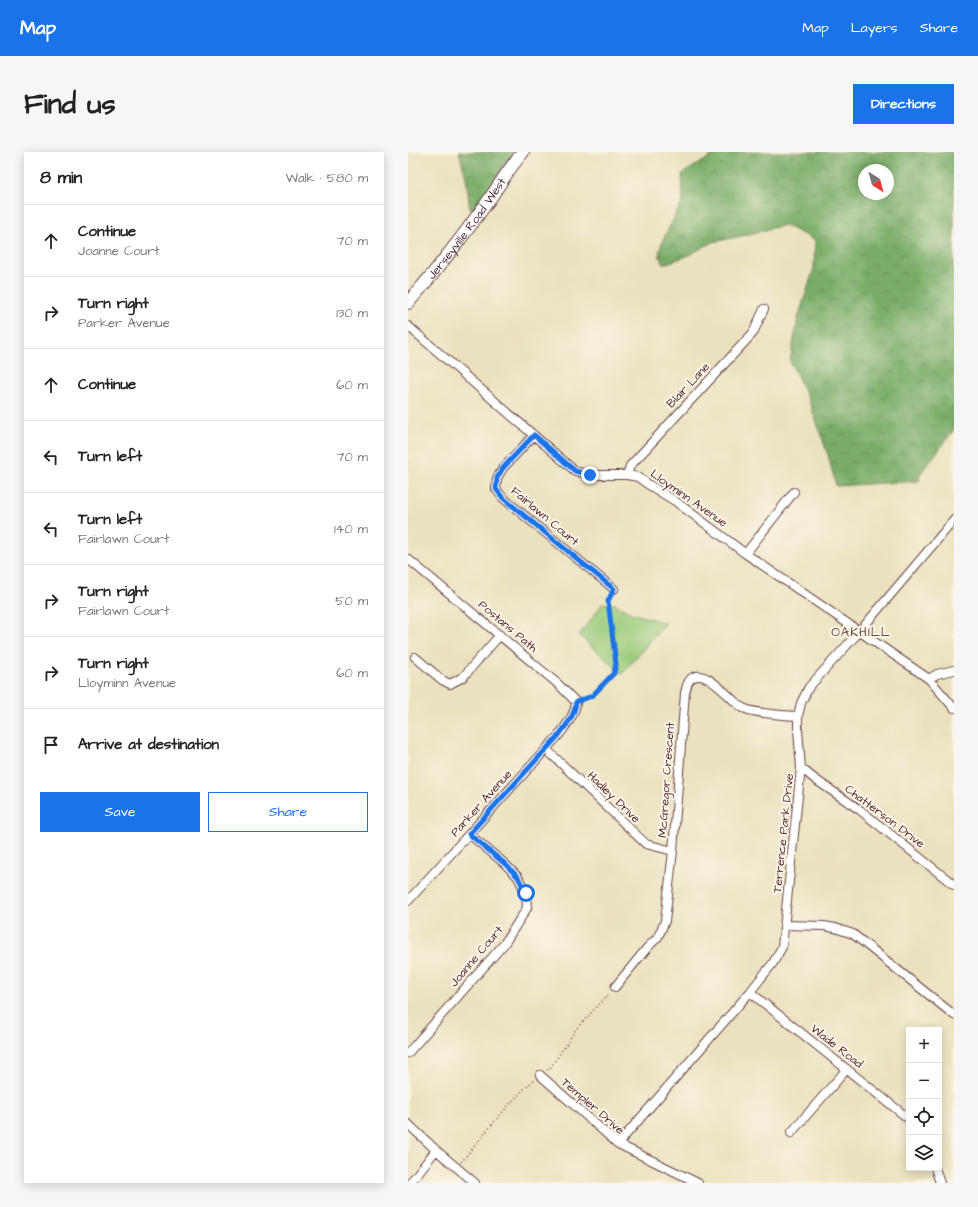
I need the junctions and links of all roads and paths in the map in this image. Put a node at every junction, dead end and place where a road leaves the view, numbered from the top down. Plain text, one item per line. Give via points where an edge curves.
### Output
1 (523, 152) edge
2 (408, 303) edge
3 (764, 309) dead end
4 (408, 326) edge
5 (534, 435) junction
6 (627, 475) junction
7 (794, 492) dead end
8 (954, 520) edge
9 (746, 553) junction
10 (408, 559) edge
11 (614, 589) joint
12 (859, 632) junction
13 (500, 635) junction
14 (414, 657) dead end
15 (954, 670) edge
16 (929, 679) junction
17 (576, 702) junction
18 (954, 708) edge
19 (798, 716) junction
20 (546, 749) junction
21 (801, 768) junction
22 (469, 834) junction
23 (673, 851) junction
24 (954, 885) edge
25 (408, 901) edge
26 (785, 925) junction
27 (615, 987) joint
28 (750, 992) junction
29 (954, 1015) edge
30 (408, 1053) edge
31 (847, 1069) junction
32 (540, 1075) junction
33 (906, 1117) edge
34 (408, 1124) edge
35 (791, 1133) dead end
36 (618, 1144) junction
37 (436, 1150) junction
38 (457, 1167) junction
39 (936, 1171) edge
40 (410, 1183) edge
41 (475, 1183) edge
42 (698, 1183) edge
43 (940, 1183) edge

1 - 2 main road, Jerseyville Road West via 440,267
3 - 6 street, Blair Lane via 752,333 630,466
4 - 5 street, Lloyminn Avenue
5 - 6 street, Lloyminn Avenue via 575,471 590,475
5 - 11 street, Fairlawn Court via 503,468 497,478 496,489 503,498
6 - 9 street, Lloyminn Avenue via 638,477 675,501
7 - 9 street
8 - 12 street, Terrence Park Drive
9 - 12 street, Lloyminn Avenue
10 - 13 street, Postans Path
11 - 17 path via 608,601 616,664 614,673 592,696
12 - 16 street, Lloyminn Avenue
12 - 19 street, Terrence Park Drive via 809,688
13 - 14 street via 463,678 450,684
13 - 17 street, Postans Path
15 - 16 street
16 - 18 street, Lloyminn Avenue
17 - 20 street, Parker Avenue via 576,710 570,720
19 - 21 street, Terrence Park Drive
19 - 23 street, McGregor Crescent via 756,712 743,708 704,676 696,676 689,681 685,693
20 - 22 street, Parker Avenue
20 - 23 street, Hadley Drive via 646,844
21 - 24 street, Chatterson Drive via 860,810
21 - 26 street, Terrence Park Drive
22 - 25 street, Parker Avenue
22 - 30 street, Joanne Court via 518,877 526,893 527,908 504,944
23 - 27 street, McGregor Crescent via 665,922 658,937
26 - 28 street, Terrence Park Drive via 782,947
26 - 29 street via 824,926 853,934
27 - 32 path via 577,1028 550,1068
28 - 31 street, Wade Road
28 - 36 street, Terrence Park Drive
31 - 33 street, Wade Road
31 - 35 street
32 - 36 street, Templer Drive
32 - 38 path via 526,1087
34 - 37 street
36 - 42 street, Templer Drive
37 - 38 street
37 - 40 street
38 - 41 street
39 - 43 street

